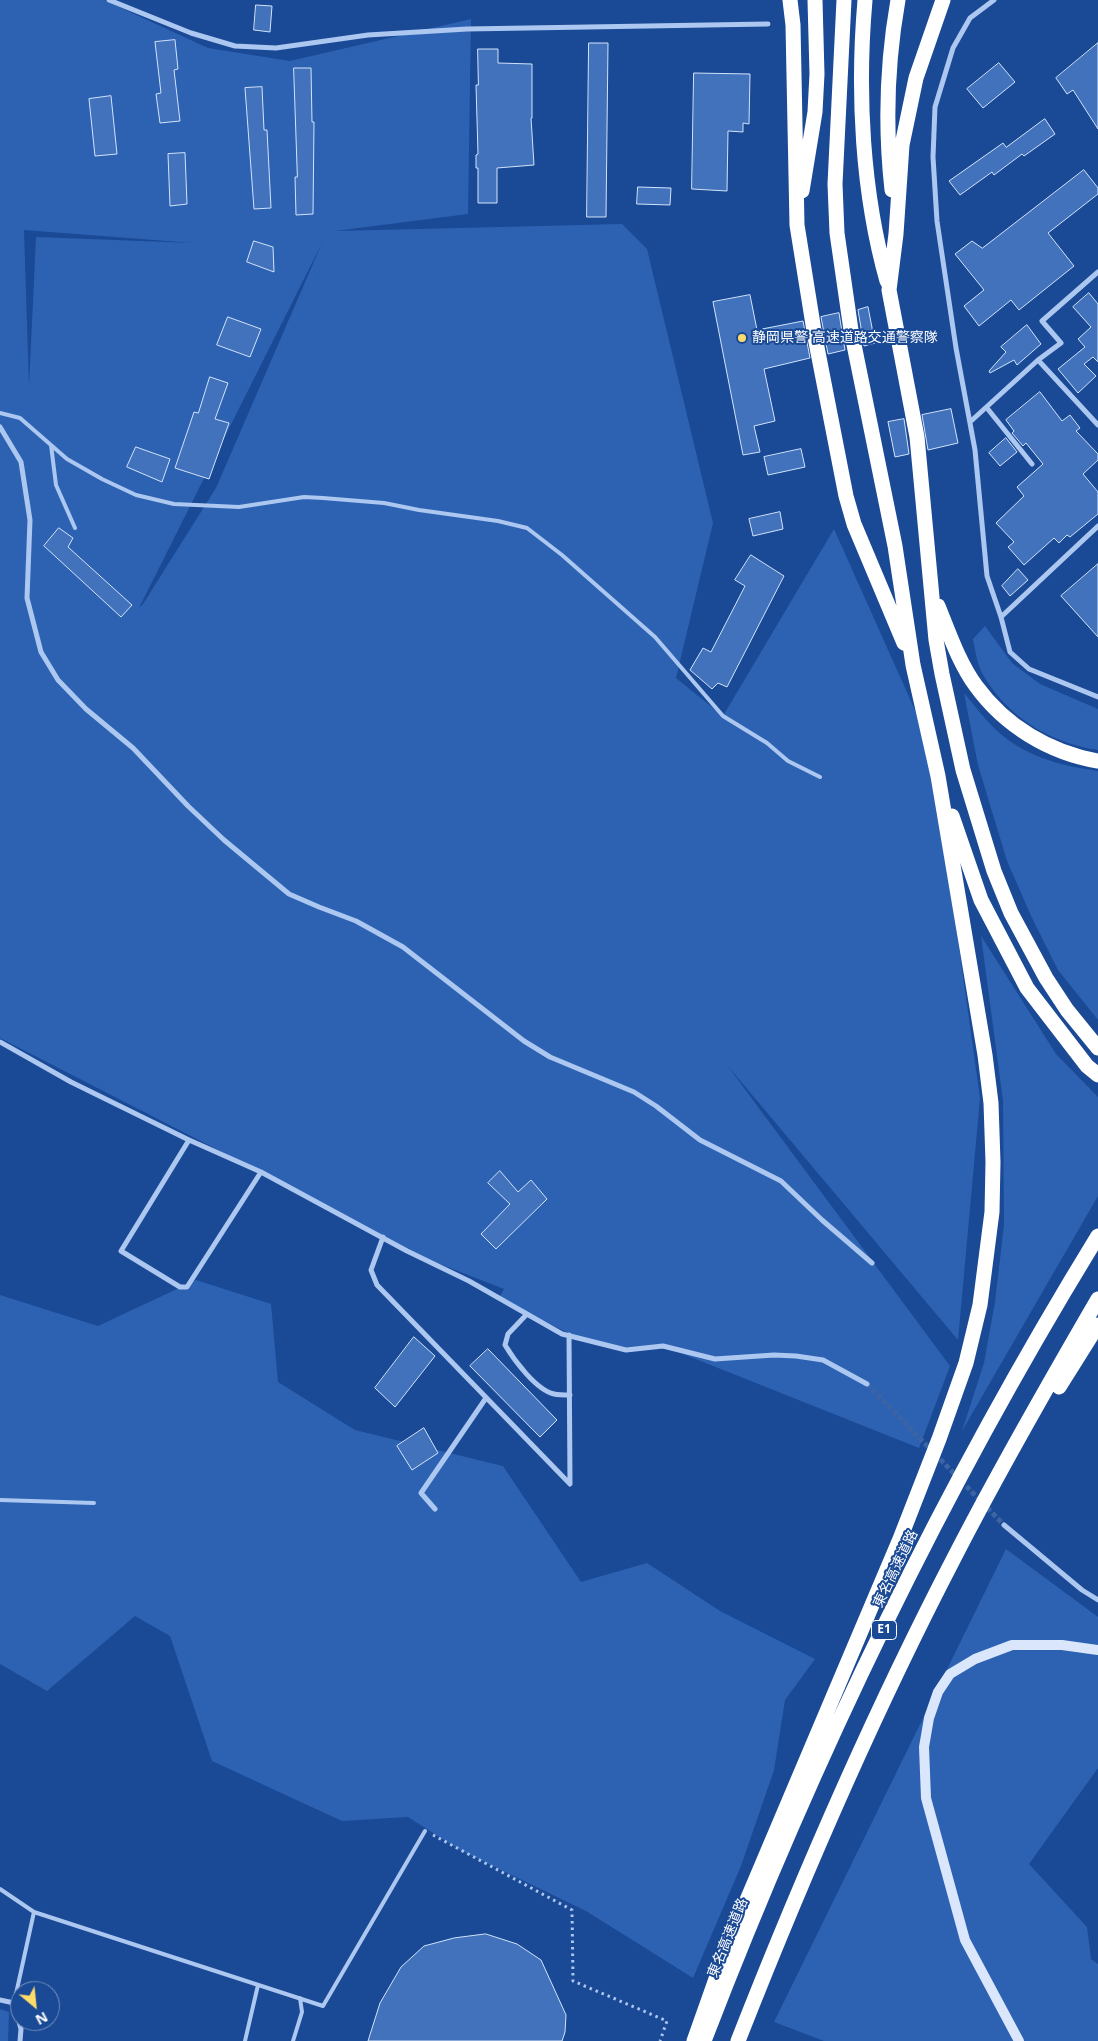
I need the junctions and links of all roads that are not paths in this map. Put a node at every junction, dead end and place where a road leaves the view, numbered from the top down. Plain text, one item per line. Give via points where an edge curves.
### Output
1 (109, 0) edge
2 (790, 0) edge
3 (815, 0) edge
4 (844, 0) edge
5 (865, 0) edge
6 (898, 0) edge
7 (994, 0) edge
8 (942, 4) edge
9 (768, 24) dead end
10 (797, 225) junction
11 (896, 234) junction
12 (1098, 272) edge
13 (889, 290) junction
14 (1038, 360) junction
15 (987, 408) junction
16 (0, 412) edge
17 (970, 422) junction
18 (1098, 425) edge
19 (0, 427) edge
20 (51, 444) junction
21 (1032, 464) dead end
22 (1098, 526) edge
23 (75, 528) dead end
24 (933, 593) junction
25 (1001, 617) junction
26 (913, 665) junction
27 (1098, 697) edge
28 (1098, 761) edge
29 (938, 776) junction
30 (820, 777) dead end
31 (0, 1042) edge
32 (1098, 1048) edge
33 (1098, 1075) edge
34 (189, 1140) junction
35 (261, 1172) junction
36 (1098, 1236) edge
37 (383, 1237) junction
38 (872, 1263) dead end
39 (1098, 1299) edge
40 (527, 1314) junction
41 (1098, 1325) edge
42 (569, 1335) junction
43 (866, 1384) tunnel mouth
44 (570, 1395) junction
45 (486, 1398) junction
46 (1013, 1449) junction
47 (0, 1500) edge
48 (94, 1503) dead end
49 (435, 1508) dead end
50 (1004, 1524) tunnel mouth
51 (1098, 1600) edge
52 (1098, 1650) edge
53 (425, 1831) road end
54 (0, 1890) edge
55 (34, 1912) junction
56 (19, 1981) edge
57 (258, 1985) junction
58 (300, 1998) junction
59 (244, 2041) edge
60 (293, 2041) edge
61 (694, 2041) edge
62 (704, 2041) edge
63 (738, 2041) edge
64 (1019, 2041) edge

1 - 9 street via 191,33 235,46 276,48 368,34 466,29
2 - 10 highway
3 - 10 highway via 815,112
4 - 26 highway via 835,184 837,233 851,330 895,546
5 - 13 highway via 860,82 874,231
6 - 11 highway via 892,35 888,119
7 - 17 street via 970,18 953,48 935,106 933,157 937,221
8 - 11 highway via 916,78 902,145
10 - 26 highway via 814,337 846,496 854,524
11 - 13 highway
12 - 14 street via 1042,321 1061,343
13 - 24 highway via 917,436
14 - 15 street
14 - 18 street
15 - 17 street
15 - 21 street
16 - 20 lane via 20,418
17 - 25 street via 987,576
19 - 38 street via 21,462 30,520 27,598 41,652 58,680 86,709 133,748 224,840 290,894 356,921 403,948 524,1041 550,1057 634,1092 700,1140 781,1181
20 - 23 lane via 56,485
20 - 30 lane via 68,459 119,487 136,495 174,504 239,507 283,499 323,498 384,503 527,528 655,637 723,716 767,743 788,761
22 - 25 street
24 - 28 highway via 963,663 991,705 1033,739 1074,756
24 - 32 highway via 936,640 953,726 994,871 1011,913 1046,978 1072,1018
25 - 27 street via 1010,652 1029,669
26 - 29 highway
29 - 33 highway via 981,900 1023,979 1087,1066
29 - 61 highway via 991,1103 992,1212 980,1305 966,1362 932,1458 728,1945
31 - 34 street via 71,1082
34 - 35 street
34 - 35 street via 121,1251 180,1287 186,1287
35 - 37 street
36 - 62 highway, 東名高速道路 / E1 via 1024,1361 939,1518 836,1727 739,1951
37 - 40 street
37 - 45 street via 371,1270 377,1285
39 - 46 highway, E1
40 - 42 street
40 - 44 street via 508,1334 505,1345 543,1390
41 - 46 highway via 1061,1384
42 - 43 street via 626,1350 663,1346 715,1359 774,1355 823,1360
42 - 44 street
44 - 45 street via 570,1484
45 - 49 street via 421,1493
46 - 63 highway, E1 via 953,1560 871,1728 778,1937
47 - 48 lane
50 - 51 street
52 - 64 street via 1062,1645 1012,1645 975,1659 950,1674 938,1692 929,1718 924,1747 926,1798 965,1940
53 - 58 lane via 323,2006
54 - 55 lane
55 - 56 lane
55 - 57 lane
57 - 58 lane
57 - 59 lane
58 - 60 lane via 302,2012

